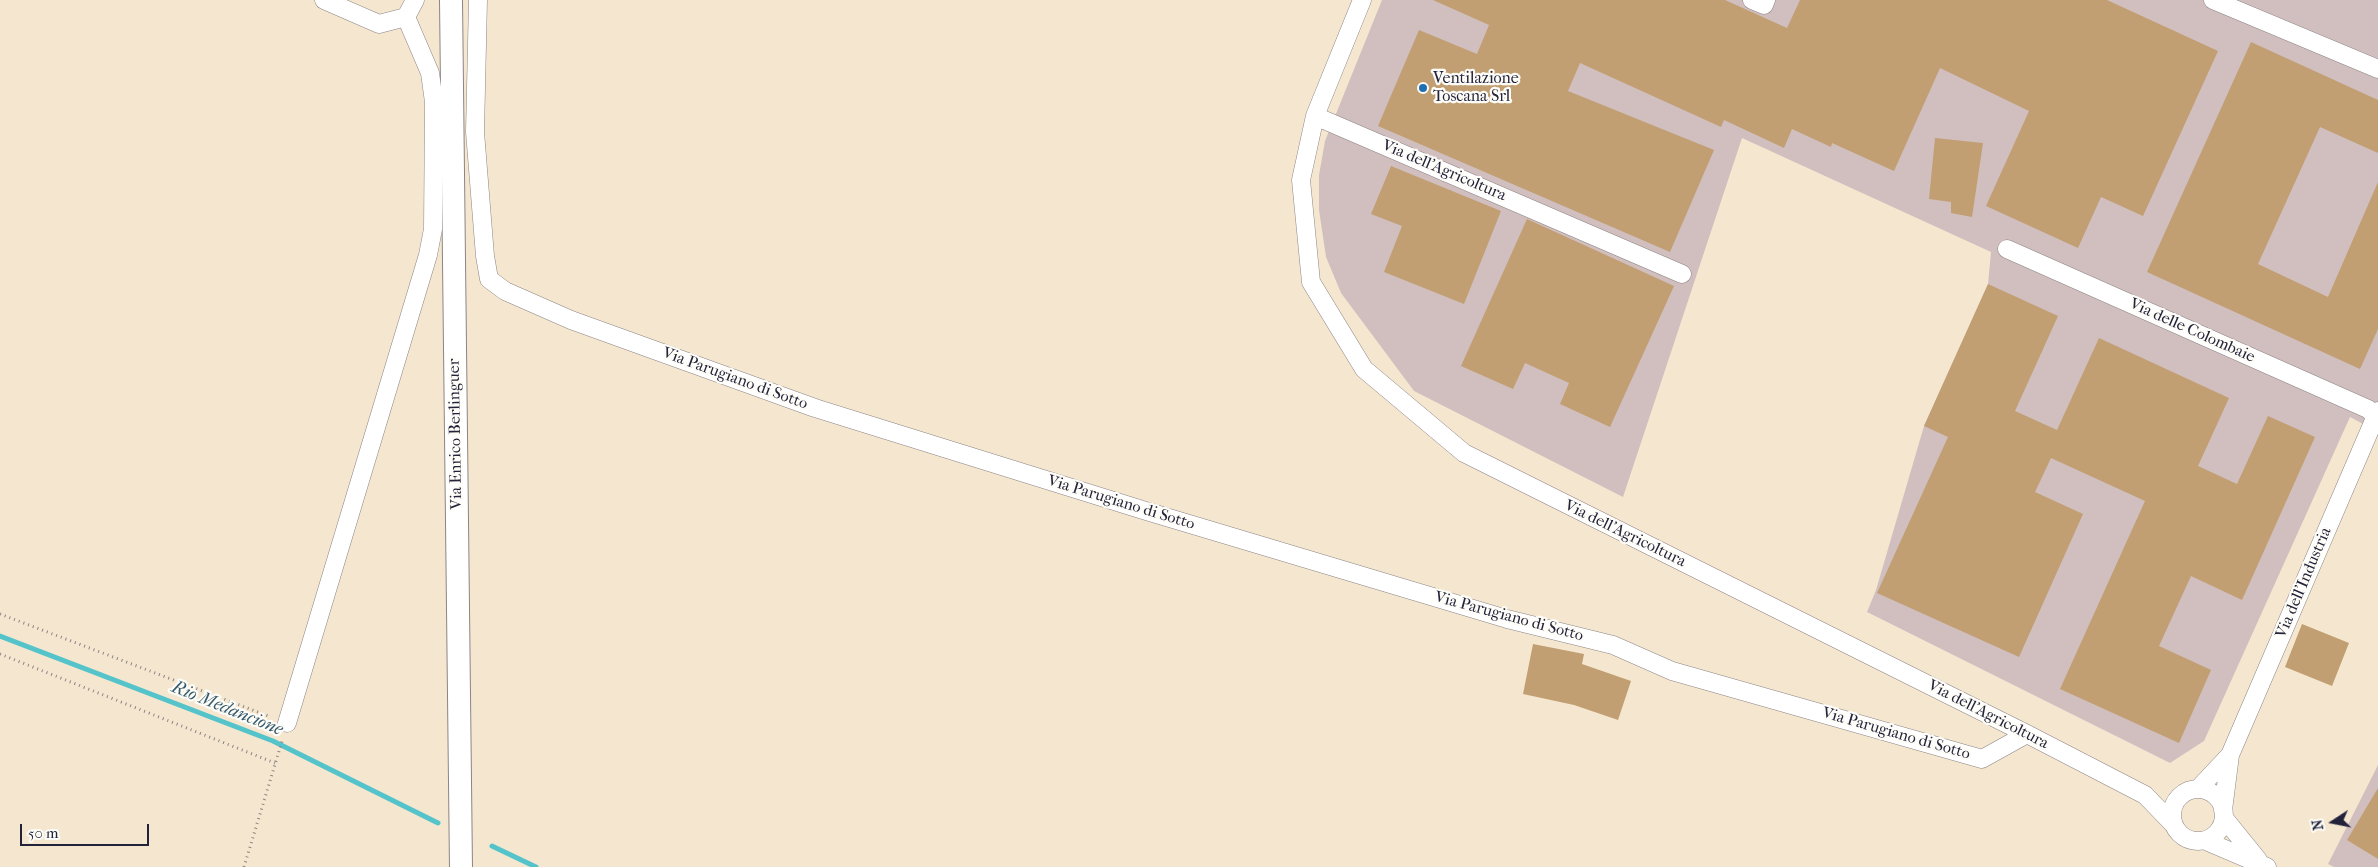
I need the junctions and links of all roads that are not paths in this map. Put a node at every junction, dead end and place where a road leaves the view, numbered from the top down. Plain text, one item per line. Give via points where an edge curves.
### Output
1 (324, 0) edge
2 (415, 0) edge
3 (451, 0) edge
4 (478, 0) edge
5 (1362, 0) edge
6 (1752, 0) edge
7 (1766, 0) edge
8 (2213, 0) edge
9 (406, 17) junction
10 (2378, 69) edge
11 (1315, 116) junction
12 (2007, 249) dead end
13 (1682, 274) dead end
14 (2377, 415) edge
15 (286, 728) road end
16 (2027, 734) junction
17 (2230, 755) junction
18 (2198, 789) junction
19 (2145, 795) junction
20 (2181, 795) junction
21 (2224, 814) junction
22 (2173, 824) junction
23 (2206, 840) junction
24 (461, 858) edge
25 (2264, 865) edge

1 - 9 street via 379,24
2 - 9 street
3 - 24 main road, Via Enrico Berlinguer
4 - 16 street, Via Parugiano di Sotto via 475,132 485,256 489,279 505,290 571,320 815,408 1507,619 1613,644 1672,672 1982,759
5 - 11 street, Via dell'Agricoltura
6 - 7 street via 1764,5
8 - 10 street
9 - 15 street via 430,74 434,102 433,229 428,255
11 - 13 street, Via dell'Agricoltura
11 - 16 street, Via dell'Agricoltura via 1301,180 1311,282 1364,369 1464,453
12 - 14 street, Via delle Colombaie
14 - 17 street, Via dell'Industria
16 - 19 street, Via dell'Agricoltura
17 - 18 street, Via dell'Industria
17 - 21 street, Via dell'Industria
18 - 20 street
18 - 21 street via 2214,795
19 - 20 street
19 - 22 street
20 - 22 street via 2172,808
21 - 23 street via 2218,832
21 - 25 street
22 - 23 street via 2182,837 2190,841
23 - 25 street

